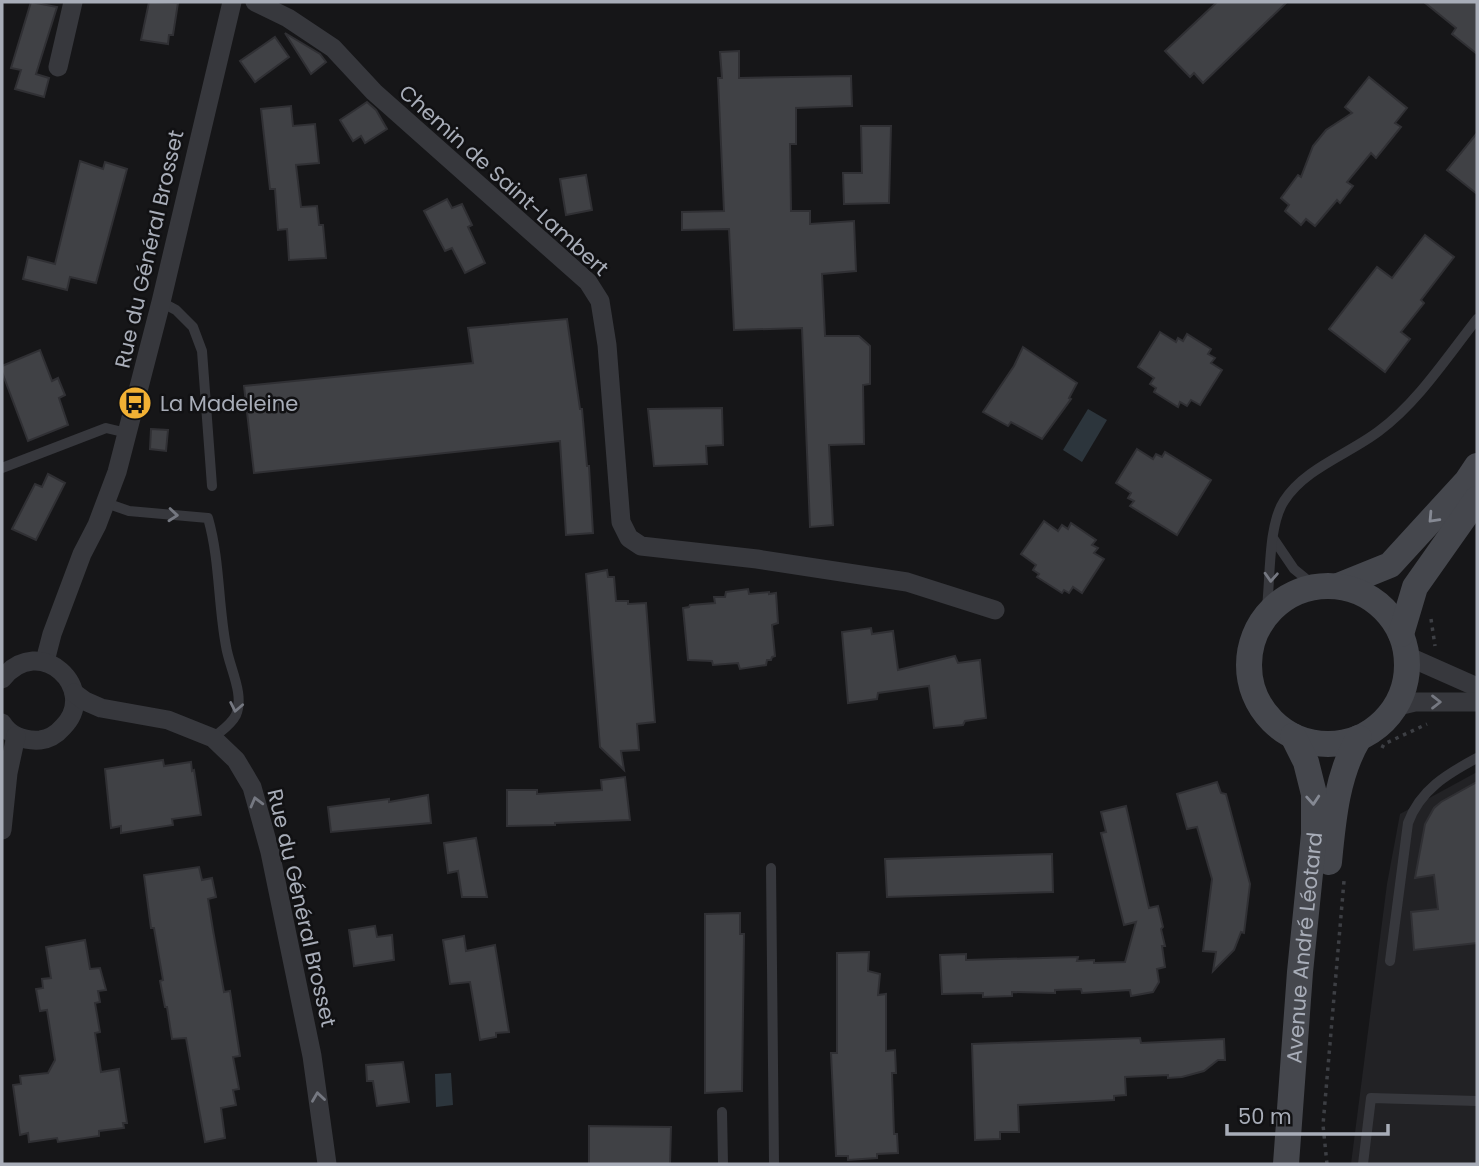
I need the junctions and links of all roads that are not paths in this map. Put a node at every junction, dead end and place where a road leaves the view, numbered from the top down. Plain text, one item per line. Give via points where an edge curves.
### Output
1 (74, 2) edge
2 (232, 2) edge
3 (255, 2) edge
4 (58, 67) dead end
5 (161, 302) junction
6 (1477, 319) edge
7 (127, 433) junction
8 (1477, 466) edge
9 (2, 468) edge
10 (212, 486) dead end
11 (1477, 499) edge
12 (106, 503) junction
13 (1272, 538) junction
14 (1327, 587) junction
15 (995, 610) dead end
16 (1266, 616) junction
17 (1404, 645) junction
18 (45, 661) junction
19 (2, 679) edge
20 (1477, 687) edge
21 (74, 693) junction
22 (1477, 702) edge
23 (1395, 707) junction
24 (9, 729) edge
25 (1293, 736) junction
26 (213, 738) junction
27 (1369, 745) junction
28 (1477, 758) edge
29 (2, 830) edge
30 (771, 868) dead end
31 (1390, 961) dead end
32 (1477, 1101) edge
33 (722, 1112) dead end
34 (327, 1164) edge
35 (723, 1164) edge
36 (774, 1164) edge
37 (1286, 1164) edge
38 (1305, 1164) edge
39 (1363, 1164) edge

1 - 4 street
2 - 5 street, Rue du Général Brosset
3 - 15 street, Chemin de Saint-Lambert via 333,48 374,92 589,282 600,301 621,522 629,538 641,546 907,582
5 - 7 street, Rue du Général Brosset
5 - 10 lane via 194,327 202,351
6 - 13 lane via 1411,401 1379,431 1306,478 1285,499
7 - 9 lane via 106,428
7 - 12 street, Rue du Général Brosset
8 -> 14 main road via 1390,565
11 - 17 main road via 1415,587
12 - 18 street, Rue du Général Brosset via 82,554
12 -> 26 lane via 129,510 208,518 226,647 238,693 237,714
13 - 14 lane via 1294,569
13 -> 16 lane
14 - 16 main road via 1288,596
14 - 17 main road via 1358,592 1376,601 1390,616
16 - 25 main road via 1251,647 1251,682 1266,714
17 - 20 street
17 - 23 main road via 1406,674
18 - 19 street via 27,660
18 - 21 street via 69,679
21 - 24 street via 74,709 58,733 30,740
21 - 26 street, Rue du Général Brosset via 101,708 168,720
23 -> 22 street via 1415,702
23 - 27 main road
24 - 29 street
25 - 27 main road via 1309,742
25 -> 37 main road, Avenue André Léotard via 1314,794 1314,834
34 -> 26 street, Rue du Général Brosset via 312,1056 270,852 252,787 236,761
27 - 38 main road, Avenue André Léotard via 1348,755 1331,835
28 - 31 lane via 1436,782 1411,814
30 - 36 lane
32 - 39 lane via 1371,1098
33 - 35 lane

